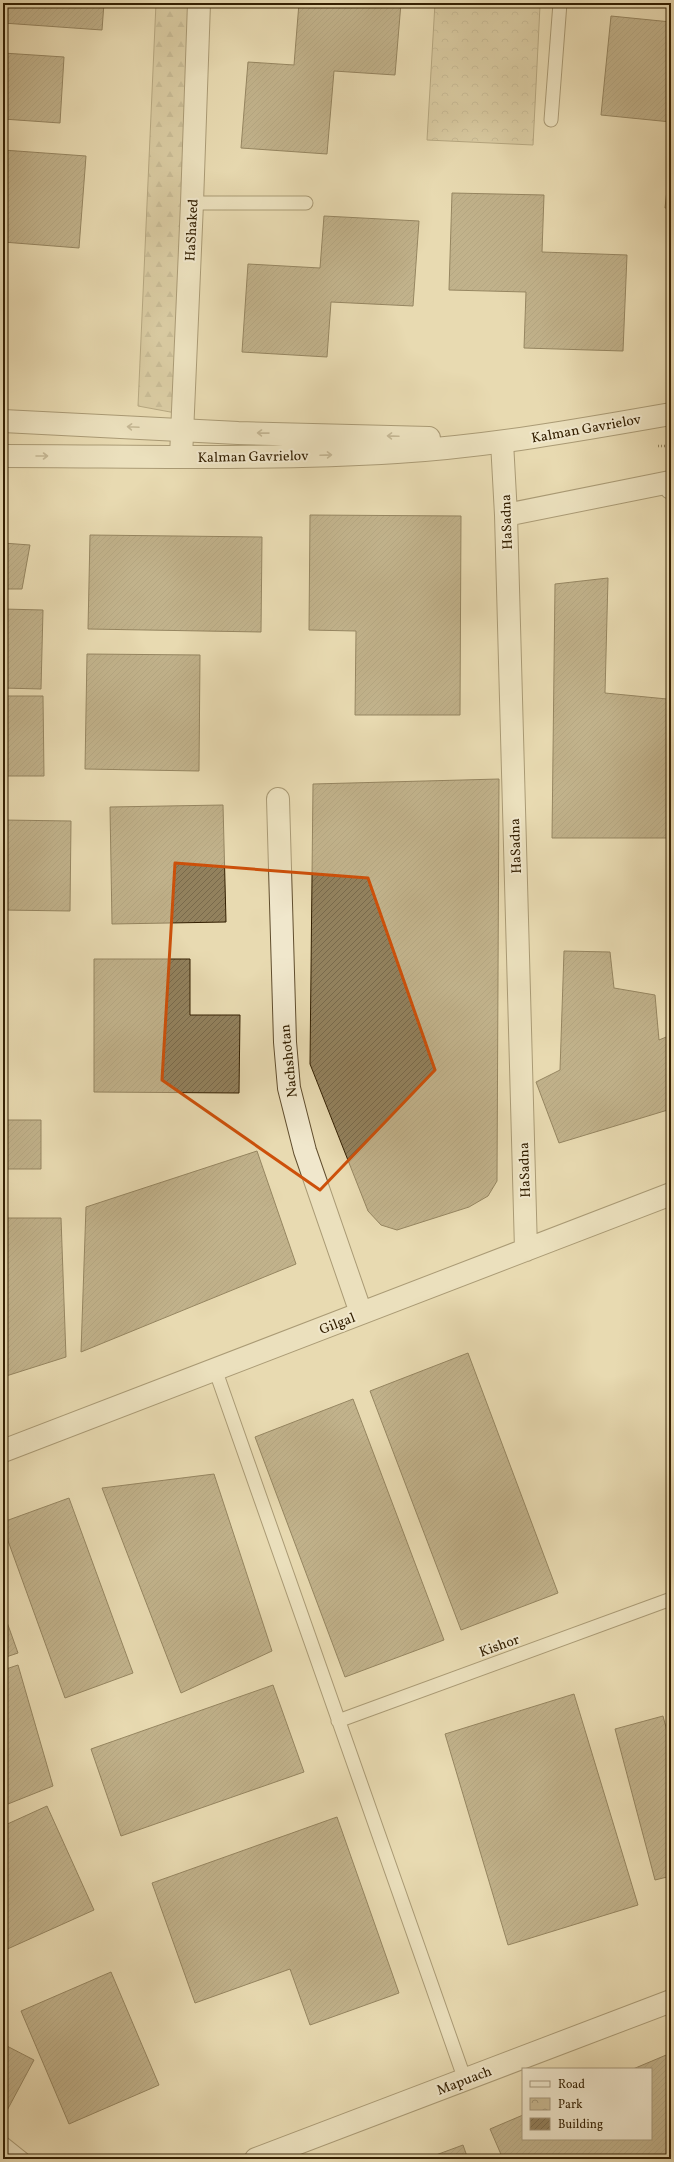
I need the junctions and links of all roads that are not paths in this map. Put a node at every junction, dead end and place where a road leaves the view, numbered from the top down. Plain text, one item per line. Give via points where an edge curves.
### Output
1 (199, 3) edge
2 (560, 3) edge
3 (551, 120) dead end
4 (192, 203) junction
5 (306, 203) dead end
6 (671, 414) edge
7 (3, 421) edge
8 (182, 430) junction
9 (502, 442) junction
10 (3, 456) edge
11 (181, 457) junction
12 (671, 488) edge
13 (506, 515) junction
14 (278, 799) dead end
15 (671, 1194) edge
16 (526, 1250) junction
17 (361, 1313) junction
18 (215, 1370) junction
19 (3, 1451) edge
20 (671, 1599) edge
21 (338, 1721) junction
22 (671, 2001) edge
23 (465, 2080) junction
24 (3, 2144) edge
25 (23, 2159) edge
26 (256, 2159) edge

1 - 4 street, HaShaked
2 - 3 lane
4 - 5 lane
4 - 8 street, HaShaked
6 - 9 street, Kalman Gavrielov
8 -> 7 street, Kalman Gavrielov
9 -> 8 street, Kalman Gavrielov via 396,436
8 - 11 street, HaShaked
11 -> 9 street, Kalman Gavrielov via 398,452
9 - 13 street, HaSadna
10 -> 11 street, Kalman Gavrielov
12 - 13 street via 670,482
13 - 16 street, HaSadna
14 - 17 street, Nachshotan via 288,1088 306,1151
15 - 16 street, Gilgal
16 - 17 street, Gilgal
17 - 18 street, Gilgal
18 - 19 street, Gilgal
18 - 21 lane
20 - 21 lane, Kishor
21 - 23 lane
22 - 23 street, Mapuach
23 - 26 street, Mapuach
24 - 25 lane

